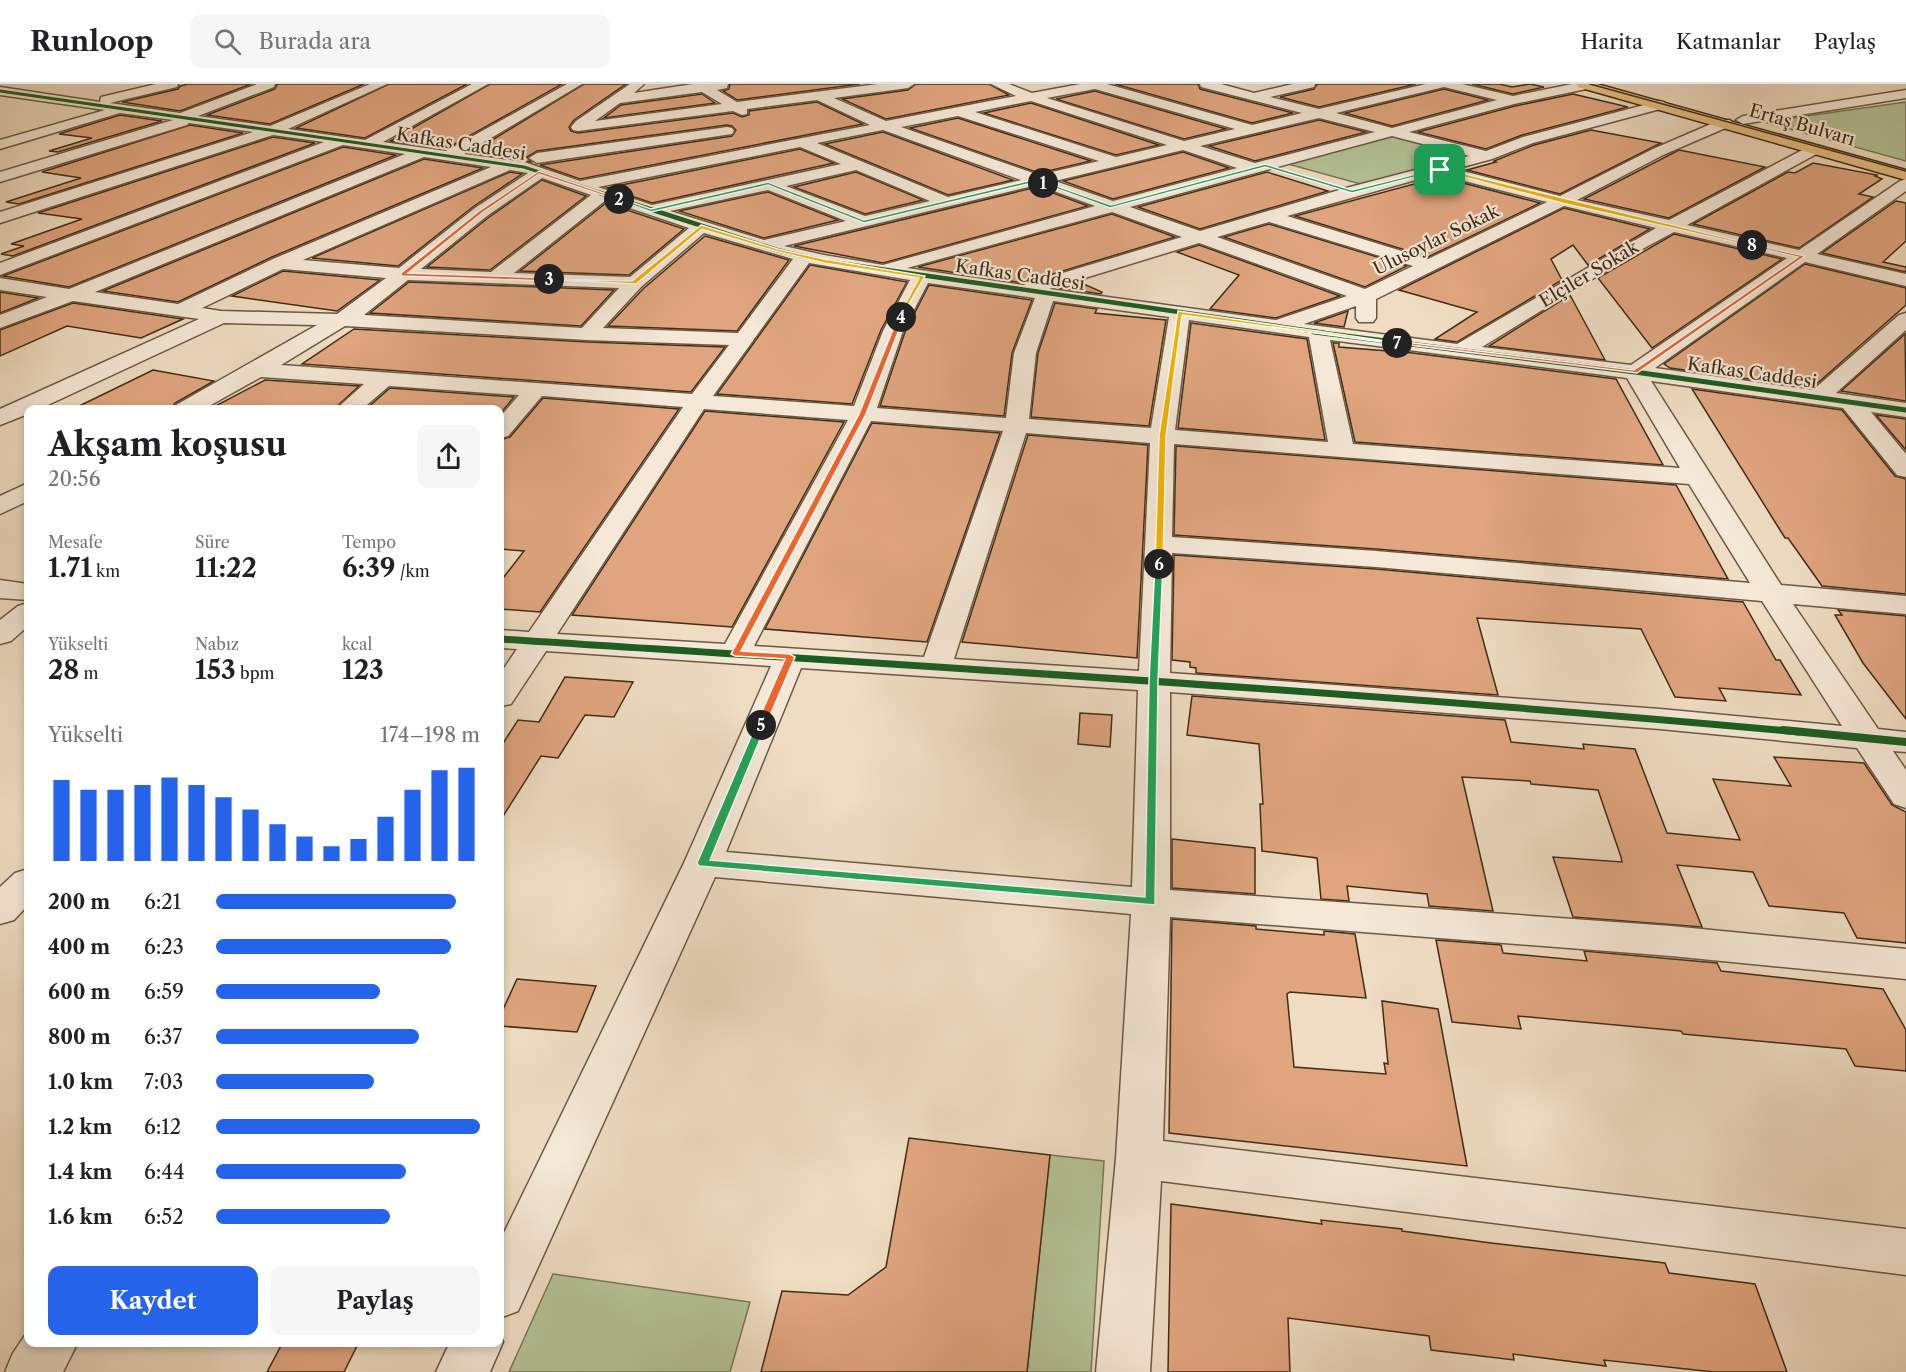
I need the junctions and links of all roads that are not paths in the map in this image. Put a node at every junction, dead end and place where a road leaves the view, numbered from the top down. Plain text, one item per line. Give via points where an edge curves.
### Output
1 (172, 84) edge
2 (269, 84) edge
3 (381, 84) edge
4 (482, 84) edge
5 (576, 84) edge
6 (732, 84) edge
7 (908, 84) edge
8 (997, 84) edge
9 (1098, 84) edge
10 (1206, 84) edge
11 (1307, 84) edge
12 (1444, 84) edge
13 (1584, 84) edge
14 (1612, 84) edge
15 (611, 85) edge
16 (636, 85) edge
17 (903, 85) edge
18 (702, 86) edge
19 (75, 87) dead end
20 (0, 92) edge
21 (922, 93) dead end
22 (1906, 94) edge
23 (820, 96) junction
24 (1030, 97) junction
25 (1254, 97) junction
26 (617, 99) junction
27 (1513, 100) junction
28 (940, 102) dead end
29 (26, 103) junction
30 (91, 104) junction
31 (1659, 105) junction
32 (735, 107) junction
33 (125, 109) junction
34 (958, 111) junction
35 (1315, 114) junction
36 (186, 118) junction
37 (1743, 120) junction
38 (1725, 123) junction
39 (884, 126) junction
40 (578, 127) junction
41 (1251, 129) junction
42 (273, 130) junction
43 (777, 130) dead end
44 (1393, 132) junction
45 (340, 141) junction
46 (803, 142) junction
47 (366, 144) junction
48 (0, 145) edge
49 (1187, 145) junction
50 (1815, 149) junction
51 (421, 153) junction
52 (1487, 156) junction
53 (447, 157) junction
54 (1115, 162) junction
55 (1906, 164) edge
56 (859, 165) junction
57 (527, 166) junction
58 (1259, 167) junction
59 (1440, 170) junction
60 (1297, 175) dead end
61 (1906, 175) edge
62 (0, 177) edge
63 (1036, 181) junction
64 (1319, 182) dead end
65 (768, 184) junction
66 (1906, 184) edge
67 (580, 185) junction
68 (1352, 191) junction
69 (603, 194) junction
70 (1562, 201) junction
71 (950, 203) junction
72 (1110, 206) junction
73 (651, 210) junction
74 (1268, 216) junction
75 (0, 218) edge
76 (864, 222) junction
77 (1671, 226) junction
78 (701, 227) junction
79 (1199, 236) junction
80 (764, 246) junction
81 (805, 256) junction
82 (1802, 256) junction
83 (280, 263) junction
84 (1430, 265) junction
85 (0, 269) edge
86 (881, 270) junction
87 (403, 274) junction
88 (922, 276) junction
89 (495, 278) junction
90 (1906, 280) edge
91 (634, 283) junction
92 (0, 284) edge
93 (1035, 292) junction
94 (71, 295) junction
95 (1366, 296) junction
96 (182, 310) junction
97 (1180, 312) junction
98 (221, 317) junction
99 (1906, 319) edge
100 (343, 320) junction
101 (0, 322) edge
102 (1277, 326) junction
103 (1318, 332) junction
104 (587, 334) junction
105 (744, 339) junction
106 (1367, 339) junction
107 (1460, 351) junction
108 (257, 370) junction
109 (1635, 372) junction
110 (384, 379) junction
111 (537, 389) junction
112 (1817, 398) junction
113 (698, 401) junction
114 (1851, 403) junction
115 (28, 405) edge
116 (193, 405) edge
117 (352, 405) edge
118 (24, 407) edge
119 (1906, 410) edge
120 (863, 414) junction
121 (0, 418) edge
122 (1017, 425) junction
123 (504, 426) edge
124 (1162, 436) junction
125 (1342, 451) junction
126 (1906, 470) edge
127 (1697, 477) junction
128 (24, 493) edge
129 (0, 506) edge
130 (1160, 544) junction
131 (0, 589) edge
132 (24, 592) edge
133 (1770, 592) junction
134 (1906, 605) edge
135 (24, 615) edge
136 (0, 635) edge
137 (504, 639) edge
138 (538, 643) junction
139 (735, 654) junction
140 (790, 657) junction
141 (936, 666) junction
142 (1154, 681) junction
143 (504, 691) edge
144 (1867, 738) junction
145 (1906, 742) edge
146 (1906, 796) edge
147 (703, 863) junction
148 (24, 886) edge
149 (1151, 902) junction
150 (0, 910) edge
151 (1906, 964) edge
152 (1139, 1158) junction
153 (1906, 1252) edge
154 (504, 1286) edge
155 (49, 1347) edge
156 (475, 1347) edge
157 (32, 1372) edge
158 (463, 1372) edge
159 (1124, 1372) edge

1 - 30 street
2 - 36 street
3 - 42 street
4 - 47 street
5 - 53 street
6 - 18 street
7 - 17 street
8 - 24 street
9 - 24 street
9 - 41 street
10 - 25 street
11 - 25 street
12 - 27 street
12 - 35 street
13 - 27 street
13 - 31 main road, Ertaş Bulvarı
14 - 37 main road, Ertaş Bulvarı
15 - 16 street
16 - 26 street
17 - 21 street
17 - 23 street
18 - 26 street
18 - 32 street
19 - 29 street
20 - 29 street, Kafkas Caddesi
22 - 37 street
23 - 32 street
23 - 39 street
24 - 34 street
24 - 49 street
25 - 35 street
26 - 40 street
27 - 44 street
28 - 34 street
29 - 30 street, Kafkas Caddesi via 60,100
30 - 33 street, Kafkas Caddesi
31 - 38 main road, Ertaş Bulvarı
31 - 52 street via 1528,140
32 - 40 street
32 - 57 street via 750,123
33 - 36 street, Kafkas Caddesi
33 - 48 street
34 - 39 street
34 - 54 street
35 - 41 street
35 - 44 street
36 - 42 street, Kafkas Caddesi
36 - 62 street
37 - 55 main road, Ertaş Bulvarı
38 - 50 main road, Ertaş Bulvarı
38 - 70 street, Ulusoylar Sokak
39 - 46 street
39 - 63 street
40 - 57 street
41 - 49 street
42 - 45 street, Kafkas Caddesi
42 - 75 street
43 - 46 street
44 - 52 street
44 - 58 street
45 - 47 street, Kafkas Caddesi
45 - 85 street
46 - 56 street
46 - 67 street
47 - 51 street, Kafkas Caddesi
49 - 54 street
49 - 58 street
50 - 61 main road, Ertaş Bulvarı
50 - 77 street, Elçiler Sokak
51 - 53 street, Kafkas Caddesi
51 - 94 street
52 - 59 street
53 - 57 street, Kafkas Caddesi
54 - 63 street
56 - 65 street
56 - 71 street
57 - 67 street, Kafkas Caddesi
57 - 83 street
57 - 87 street via 481,212
58 - 60 street
58 - 72 street
59 - 68 street
59 - 70 street
63 - 71 street
63 - 72 street
64 - 68 street
65 - 73 street
65 - 76 street
66 - 82 street
67 - 69 street, Kafkas Caddesi
68 - 74 street
69 - 73 street, Kafkas Caddesi
69 - 89 street
70 - 77 street
70 - 84 street, Ulusoylar Sokak
71 - 76 street
72 - 79 street
72 - 86 street
73 - 78 street, Kafkas Caddesi
74 - 79 street
74 - 84 street
76 - 80 street
77 - 82 street
77 - 107 street, Elçiler Sokak
78 - 80 street, Kafkas Caddesi
78 - 91 street
79 - 93 street
79 - 95 street
80 - 81 street, Kafkas Caddesi
81 - 86 street, Kafkas Caddesi
81 - 105 street
82 - 90 street
82 - 109 street
83 - 87 street
83 - 96 street
84 - 95 street, Ulusoylar Sokak
86 - 88 street, Kafkas Caddesi
87 - 89 street
87 - 100 street
88 - 93 street, Kafkas Caddesi
88 - 120 street via 893,331
89 - 91 street
91 - 104 street
92 - 94 street
93 - 97 street, Kafkas Caddesi
93 - 122 street
94 - 96 street
94 - 101 street
95 - 102 street
95 - 106 street, Ulusoylar Sokak
96 - 98 street
97 - 102 street, Kafkas Caddesi
97 - 124 street
98 - 100 street
98 - 115 street
99 - 112 street
100 - 104 street
100 - 108 street
102 - 103 street, Kafkas Caddesi
103 - 106 street, Kafkas Caddesi
103 - 125 street
104 - 105 street
105 - 113 street
106 - 107 street, Kafkas Caddesi
107 - 109 street, Kafkas Caddesi
108 - 110 street
108 - 116 street
109 - 112 street, Kafkas Caddesi
109 - 127 street
110 - 111 street
110 - 117 street
111 - 113 street
111 - 123 street
112 - 114 street, Kafkas Caddesi
113 - 120 street
113 - 138 street
114 - 119 street, Kafkas Caddesi
114 - 126 street
118 - 121 street
120 - 122 street
120 - 139 street
122 - 124 street
122 - 141 street
124 - 125 street
124 - 130 street
125 - 127 street
127 - 133 street
128 - 129 street
130 - 133 street
130 - 142 street
131 - 132 street
133 - 134 street
133 - 144 street
135 - 136 street
137 - 138 street
138 - 139 street
138 - 143 street
139 - 140 street
140 - 141 street
140 - 147 street
141 - 142 street
142 - 144 street via 1660,718
142 - 149 street
144 - 145 street
144 - 146 street
147 - 149 street
147 - 154 street
148 - 150 street
149 - 151 street via 1671,941
149 - 152 street
152 - 153 street
152 - 159 street
155 - 157 street
156 - 158 street

